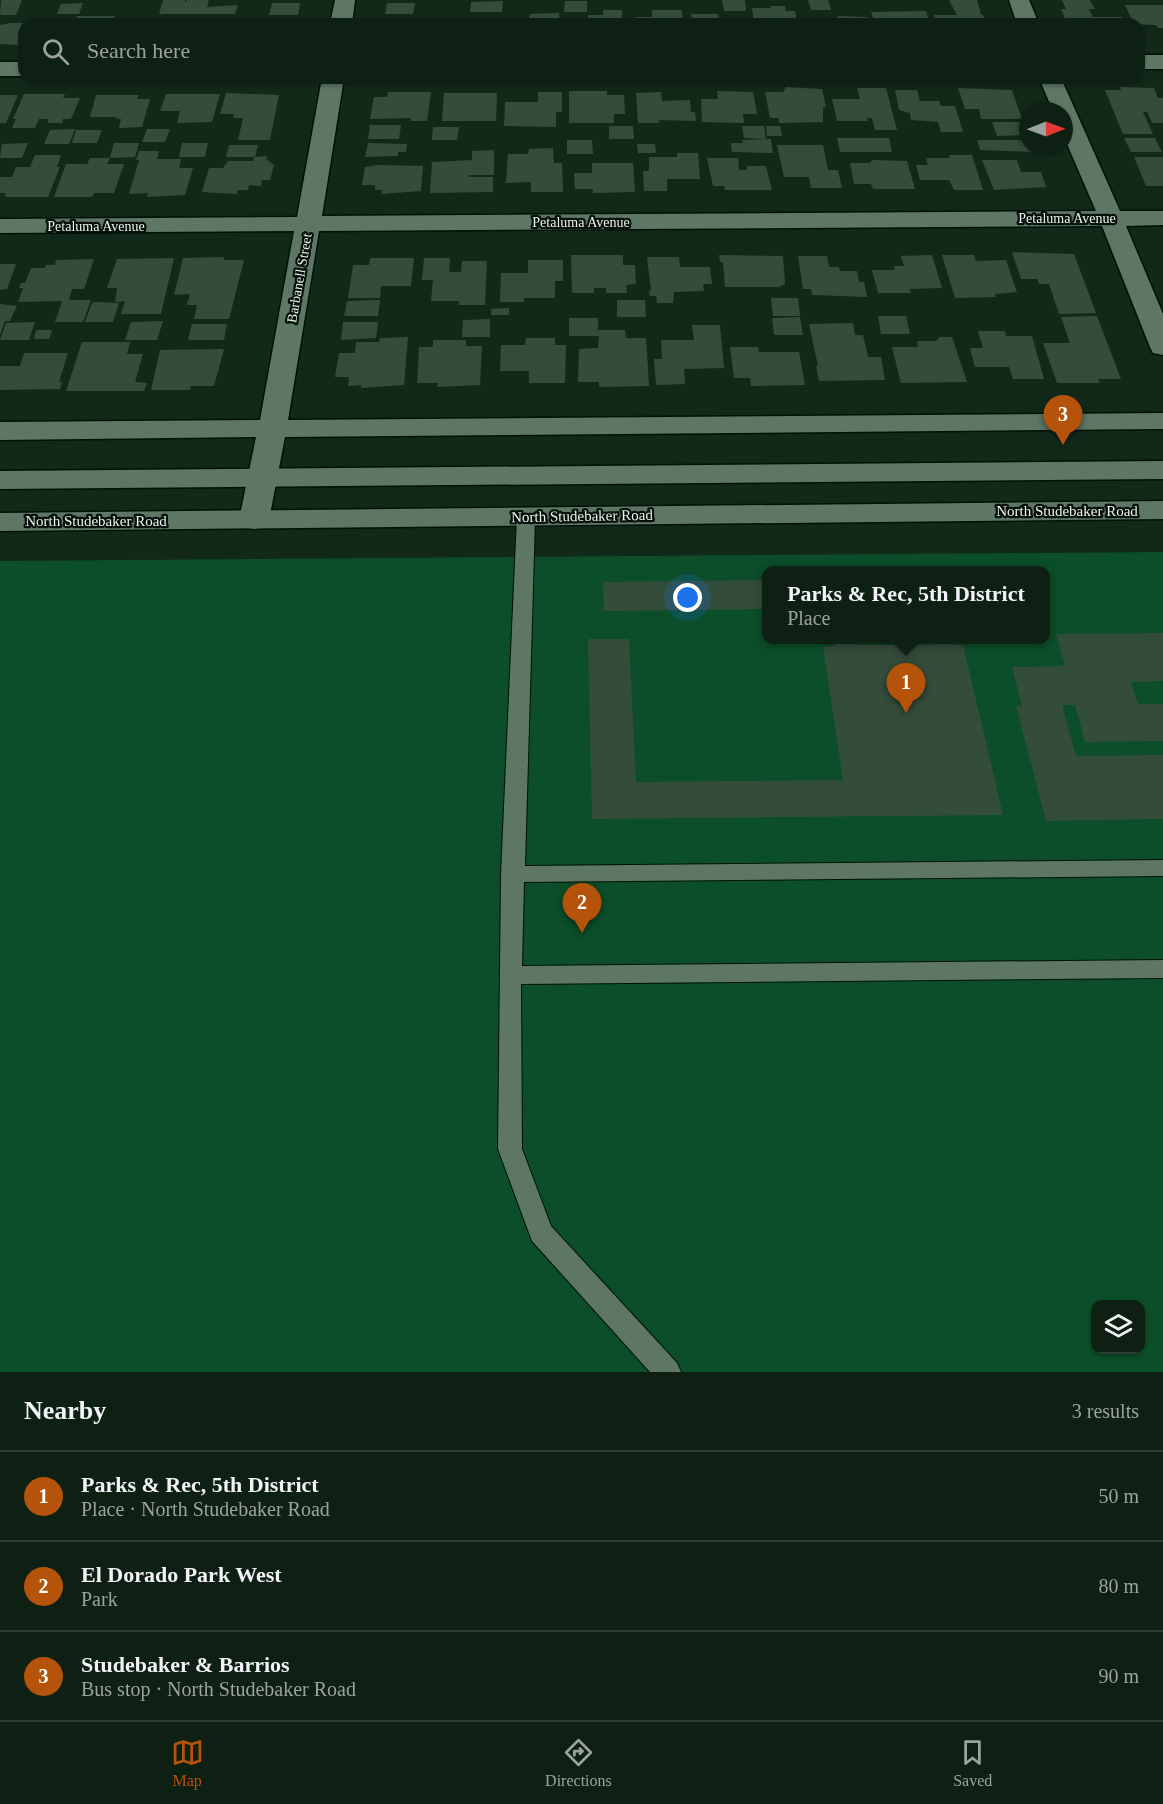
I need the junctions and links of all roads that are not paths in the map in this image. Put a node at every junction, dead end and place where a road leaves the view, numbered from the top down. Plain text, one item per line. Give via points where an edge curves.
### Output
1 (345, 0) edge
2 (1019, 0) edge
3 (342, 18) edge
4 (1026, 18) edge
5 (1145, 62) edge
6 (1163, 62) edge
7 (0, 69) edge
8 (18, 69) edge
9 (332, 84) edge
10 (1053, 84) edge
11 (1111, 218) junction
12 (1163, 218) edge
13 (309, 224) junction
14 (0, 226) edge
15 (1163, 347) edge
16 (1163, 421) edge
17 (272, 428) junction
18 (0, 431) edge
19 (1163, 470) edge
20 (262, 478) junction
21 (0, 480) edge
22 (1163, 510) edge
23 (526, 517) junction
24 (254, 520) junction
25 (0, 522) edge
26 (1163, 868) edge
27 (512, 874) junction
28 (1163, 969) edge
29 (510, 975) junction
30 (668, 1372) edge

1 - 3 street
2 - 4 street
5 - 6 street
7 - 8 street
9 - 13 street, Barbanell Street
10 - 11 street
11 - 12 street, Petaluma Avenue
11 - 13 street, Petaluma Avenue
11 - 15 street
13 - 14 street, Petaluma Avenue
13 - 17 street, Barbanell Street
16 - 17 street
17 - 18 street
17 - 20 street, Barbanell Street
19 - 20 street
20 - 21 street
20 - 24 street, Barbanell Street
22 - 23 street, North Studebaker Road
23 - 24 street, North Studebaker Road
23 - 27 lane
24 - 25 street, North Studebaker Road
26 - 27 lane
27 - 29 lane
28 - 29 lane
29 - 30 lane via 510,1149 541,1233

